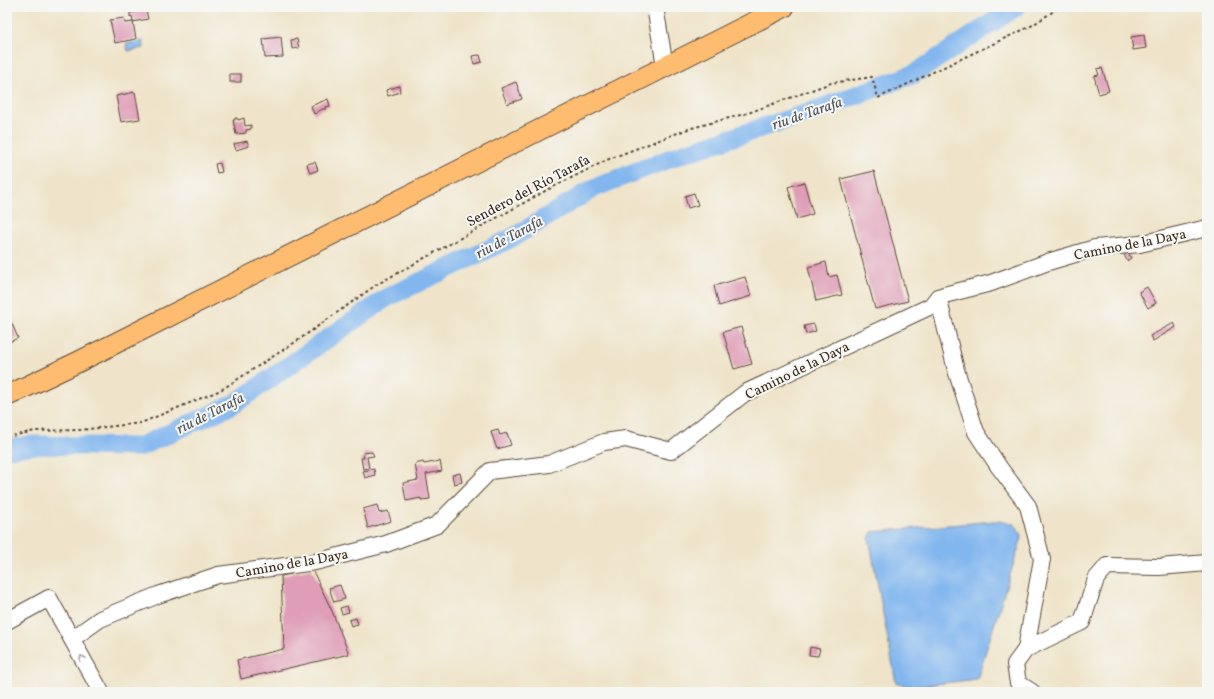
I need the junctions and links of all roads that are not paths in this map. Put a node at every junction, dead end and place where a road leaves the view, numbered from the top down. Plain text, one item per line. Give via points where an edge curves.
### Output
1 (655, 7) edge
2 (784, 7) edge
3 (665, 66) junction
4 (1207, 228) edge
5 (938, 297) junction
6 (7, 396) edge
7 (1207, 563) edge
8 (7, 621) edge
9 (72, 638) junction
10 (1026, 649) junction
11 (101, 692) edge
12 (1032, 692) edge

1 - 3 street
2 - 3 main road
3 - 6 main road
4 - 5 street, Camino de la Daya via 1140,244 1095,248 991,283
5 - 9 street, Camino de la Daya via 931,306 745,393 671,451 626,439 604,442 549,464 490,471 437,524 386,544 315,562 218,575 158,595 100,619
5 - 10 street via 956,370 976,432 1028,506 1042,560
7 - 10 street via 1159,567 1107,566 1096,579 1082,622
8 - 9 street via 49,598
11 -> 9 street
10 - 12 street via 1015,664 1018,683

